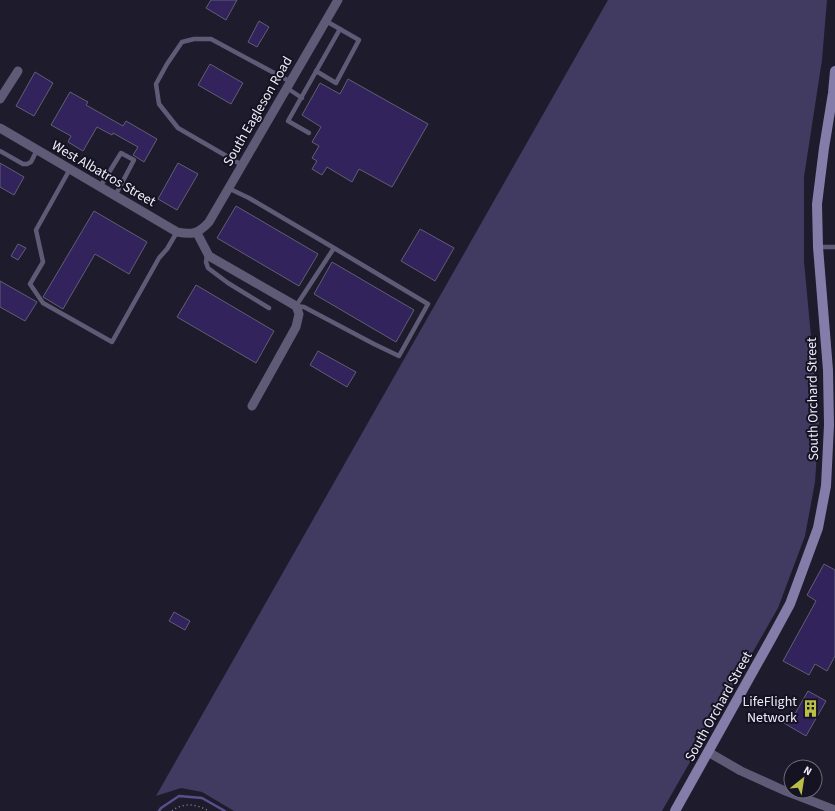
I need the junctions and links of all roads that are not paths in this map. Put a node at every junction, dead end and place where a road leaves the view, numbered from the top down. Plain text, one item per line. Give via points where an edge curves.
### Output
1 (338, 0) edge
2 (326, 21) junction
3 (340, 29) junction
4 (18, 71) dead end
5 (835, 71) edge
6 (316, 72) junction
7 (289, 85) junction
8 (302, 98) junction
9 (0, 99) edge
10 (1, 131) edge
11 (309, 133) dead end
12 (38, 150) junction
13 (0, 151) edge
14 (242, 165) junction
15 (70, 169) junction
16 (100, 187) junction
17 (228, 188) junction
18 (115, 196) junction
19 (178, 232) junction
20 (196, 233) junction
21 (818, 247) junction
22 (835, 247) edge
23 (334, 248) junction
24 (208, 253) junction
25 (296, 306) junction
26 (269, 308) dead end
27 (252, 406) dead end
28 (708, 752) junction
29 (835, 810) edge
30 (675, 811) edge

1 - 2 street, South Eagleson Road
2 - 3 lane
2 - 7 street, South Eagleson Road
3 - 6 lane
3 - 6 lane via 359,40 336,82
4 - 9 street
5 - 21 main road, South Orchard Street via 818,204
6 - 8 lane
7 - 8 lane
7 - 14 street, South Eagleson Road
7 - 14 lane via 211,39 182,42 167,64 156,84 159,104 178,128
8 - 11 lane via 288,122
10 - 12 street, West Albatros Street
12 - 13 lane via 27,164
12 - 15 street, West Albatros Street
14 - 17 street, South Eagleson Road
15 - 16 street, West Albatros Street
15 - 19 lane via 36,230 43,262 30,284 43,303 112,342 159,258
16 - 18 street, West Albatros Street
16 - 18 lane via 121,153 134,160
17 - 20 street, South Eagleson Road via 209,222
17 - 23 lane
18 - 19 street, West Albatros Street
19 - 20 street, West Albatros Street
20 - 24 street
21 - 22 lane
21 - 28 main road, South Orchard Street via 830,425 826,486 818,528 790,604
23 - 25 lane
23 - 25 lane via 428,304 399,356 304,307
24 - 25 street via 209,256
24 - 26 lane via 208,268
25 - 27 street via 299,314 296,327
28 - 29 street via 741,771
28 - 30 main road, South Orchard Street

